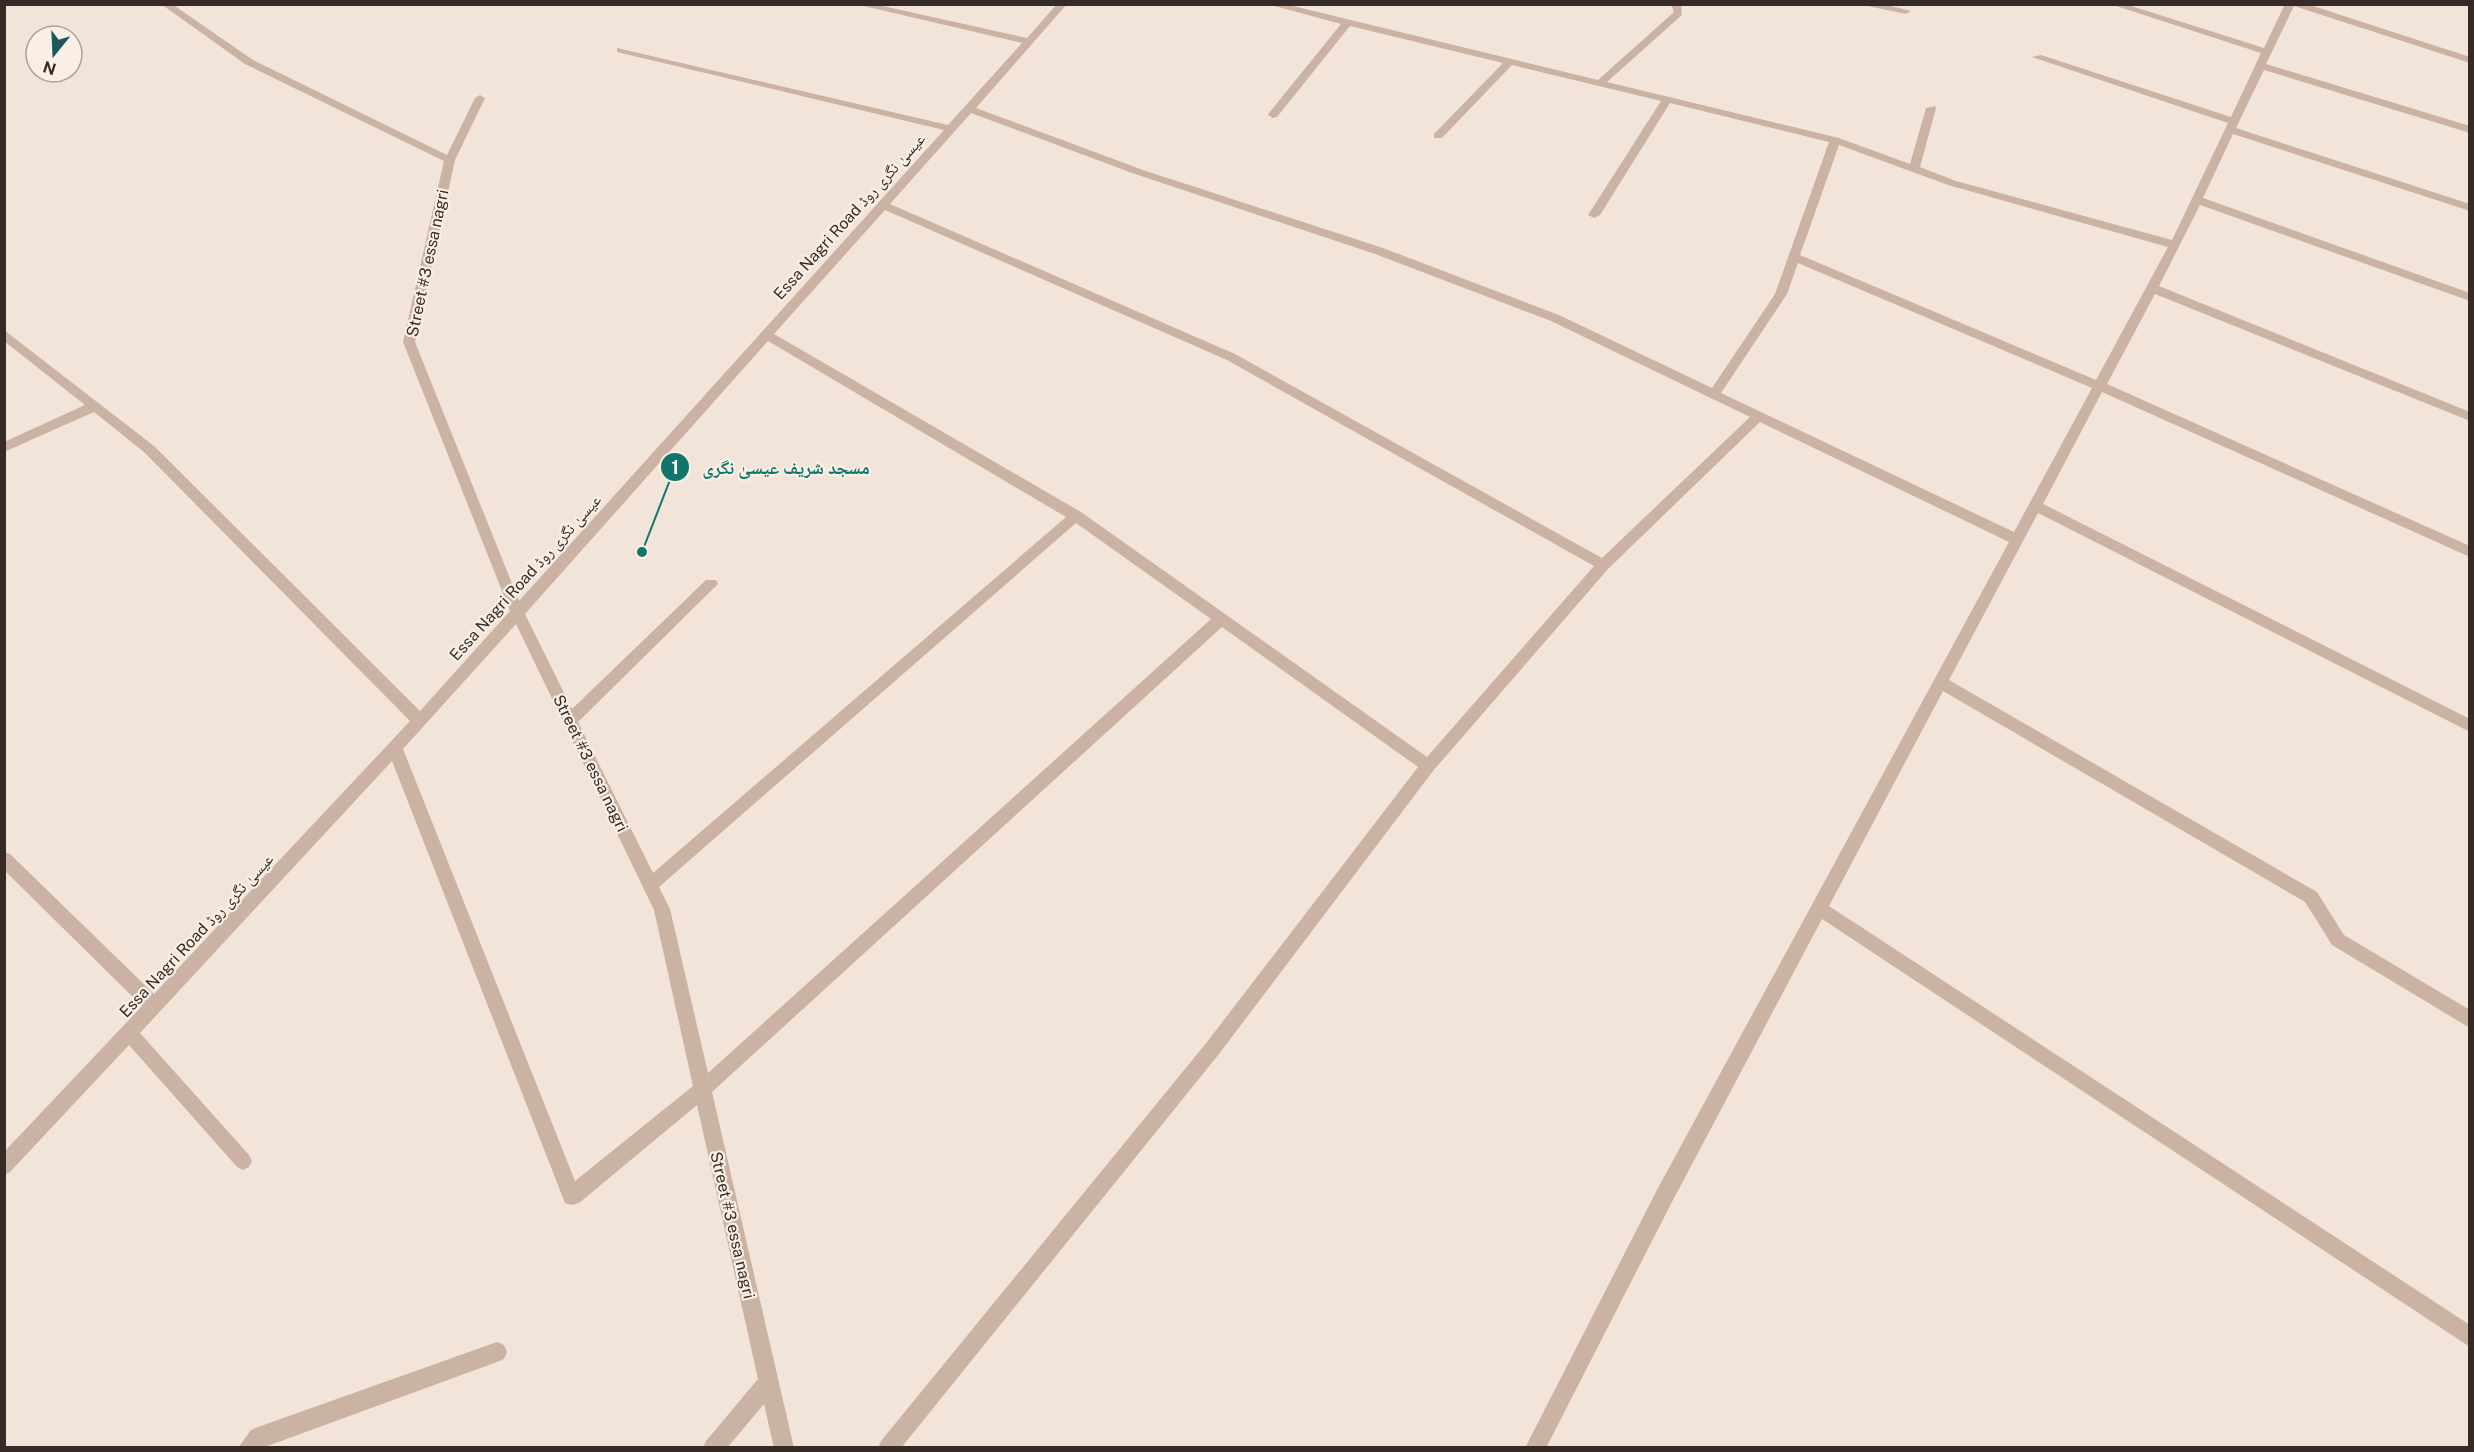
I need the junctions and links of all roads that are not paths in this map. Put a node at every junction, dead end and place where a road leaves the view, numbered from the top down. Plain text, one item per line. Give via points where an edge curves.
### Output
1 (165, 4) edge
2 (859, 4) edge
3 (1063, 4) edge
4 (1271, 4) edge
5 (1676, 4) edge
6 (1862, 4) edge
7 (2114, 4) edge
8 (2290, 4) edge
9 (2296, 4) edge
10 (1906, 11) dead end
11 (1347, 22) junction
12 (1030, 42) junction
13 (620, 50) dead end
14 (2037, 57) dead end
15 (2264, 59) junction
16 (2469, 60) edge
17 (1511, 61) junction
18 (1600, 83) junction
19 (480, 98) dead end
20 (1668, 99) junction
21 (970, 108) junction
22 (1931, 108) dead end
23 (1273, 115) dead end
24 (2232, 126) junction
25 (951, 129) junction
26 (2469, 130) edge
27 (1438, 136) dead end
28 (1835, 140) junction
29 (450, 160) junction
30 (1914, 169) junction
31 (2197, 200) junction
32 (883, 205) junction
33 (2469, 208) edge
34 (1594, 215) dead end
35 (2175, 245) junction
36 (1794, 257) junction
37 (2152, 288) junction
38 (2469, 297) edge
39 (4, 334) edge
40 (767, 335) junction
41 (2099, 386) junction
42 (1714, 394) junction
43 (95, 406) junction
44 (1759, 416) junction
45 (2469, 417) edge
46 (4, 448) edge
47 (2035, 506) junction
48 (1076, 516) junction
49 (2017, 540) junction
50 (2469, 552) edge
51 (1602, 565) junction
52 (711, 584) dead end
53 (517, 612) junction
54 (1222, 618) junction
55 (1940, 682) junction
56 (420, 721) junction
57 (570, 721) junction
58 (2469, 726) edge
59 (395, 748) junction
60 (1428, 766) junction
61 (4, 859) edge
62 (650, 885) junction
63 (1819, 908) junction
64 (154, 1006) junction
65 (2469, 1020) edge
66 (129, 1033) junction
67 (702, 1090) junction
68 (243, 1161) dead end
69 (4, 1166) edge
70 (2469, 1337) edge
71 (497, 1352) dead end
72 (769, 1382) junction
73 (248, 1448) edge
74 (713, 1448) edge
75 (784, 1448) edge
76 (888, 1448) edge
77 (1535, 1448) edge

1 - 29 street via 249,62
2 - 12 street
3 - 12 street, Essa Nagri Road عیسیٰ نگری روڈ
4 - 11 street
5 - 18 street via 1678,13
6 - 10 street
7 - 15 street
8 - 15 street
9 - 16 street
11 - 17 street
11 - 23 street
12 - 21 street, Essa Nagri Road عیسیٰ نگری روڈ
13 - 25 street
14 - 24 street
15 - 24 street
15 - 26 street
17 - 18 street
17 - 27 street
18 - 20 street
19 - 29 street, Street #3 essa nagri
20 - 28 street
20 - 34 street
21 - 25 street, Essa Nagri Road عیسیٰ نگری روڈ
21 - 42 street via 1139,172 1379,251 1555,318
22 - 30 street
24 - 31 street
24 - 33 street
25 - 32 street, Essa Nagri Road عیسیٰ نگری روڈ
28 - 30 street
28 - 36 street
29 - 53 street, Street #3 essa nagri via 409,342
30 - 35 street
31 - 35 street
31 - 38 street
32 - 40 street, Essa Nagri Road عیسیٰ نگری روڈ
32 - 51 street via 1231,357
35 - 37 street
36 - 41 street
36 - 42 street via 1781,294
37 - 41 street
37 - 45 street
39 - 43 street
40 - 48 street
40 - 53 street, Essa Nagri Road عیسیٰ نگری روڈ
41 - 47 street
41 - 50 street
42 - 44 street
43 - 46 street
43 - 56 street via 149,449
44 - 49 street
44 - 51 street
47 - 49 street
47 - 58 street
48 - 54 street
48 - 62 street
49 - 55 street
51 - 60 street
52 - 57 street
53 - 56 street, Essa Nagri Road عیسیٰ نگری روڈ
53 - 57 street, Street #3 essa nagri
54 - 60 street
54 - 67 street
55 - 63 street
55 - 65 street via 2311,897 2338,940
56 - 59 street, Essa Nagri Road عیسیٰ نگری روڈ
57 - 62 street, Street #3 essa nagri
59 - 64 street, Essa Nagri Road عیسیٰ نگری روڈ
59 - 67 street via 572,1196
60 - 76 street via 1213,1048
61 - 64 street
62 - 67 street, Street #3 essa nagri via 662,909
63 - 70 street
63 - 77 street
64 - 66 street, Essa Nagri Road عیسیٰ نگری روڈ
66 - 68 street
66 - 69 street, Essa Nagri Road عیسیٰ نگری روڈ
67 - 72 street, Street #3 essa nagri
71 - 73 street via 258,1437
72 - 74 street
72 - 75 street, Street #3 essa nagri

